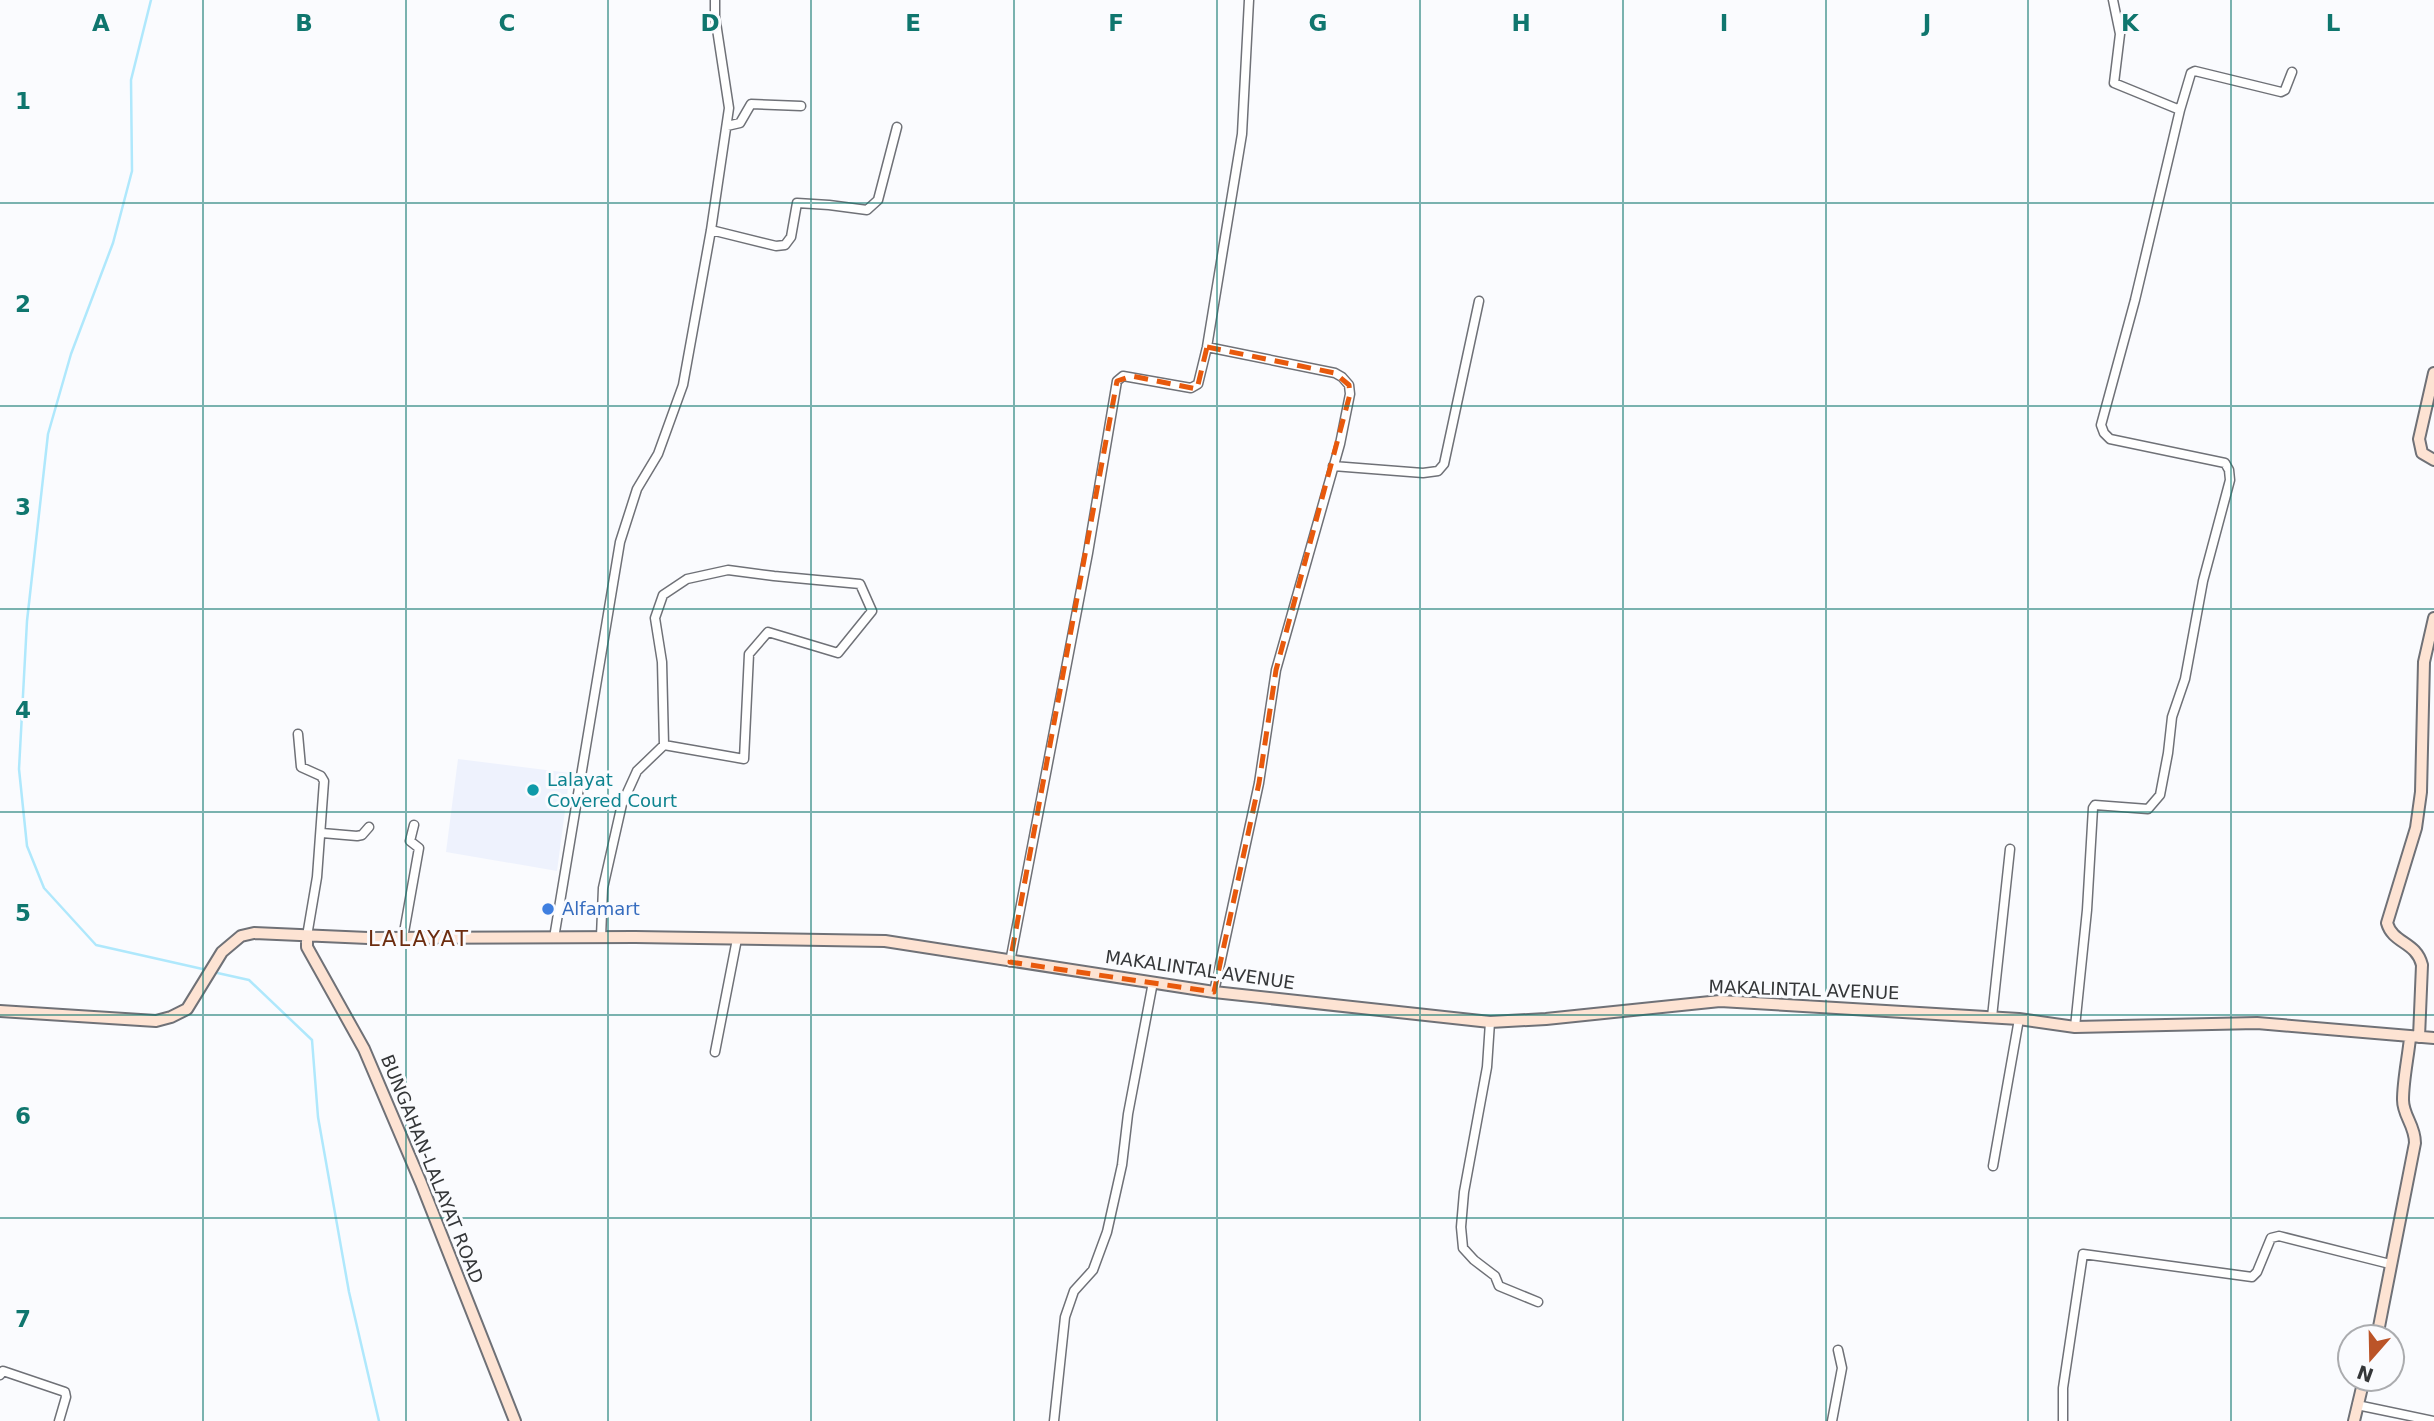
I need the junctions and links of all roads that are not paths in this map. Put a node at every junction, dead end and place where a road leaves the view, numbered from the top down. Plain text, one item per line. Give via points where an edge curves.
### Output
1 (715, 0) edge
2 (1249, 0) edge
3 (2113, 0) edge
4 (2292, 72) dead end
5 (801, 106) dead end
6 (2180, 110) junction
7 (727, 125) junction
8 (897, 128) dead end
9 (711, 230) junction
10 (1479, 302) dead end
11 (1207, 347) junction
12 (2434, 373) edge
13 (2434, 460) edge
14 (1333, 466) junction
15 (2434, 618) edge
16 (298, 734) dead end
17 (664, 745) junction
18 (414, 825) dead end
19 (369, 827) dead end
20 (322, 833) junction
21 (2010, 849) dead end
22 (307, 936) junction
23 (403, 937) junction
24 (601, 937) junction
25 (554, 938) junction
26 (737, 939) junction
27 (1010, 962) junction
28 (1153, 982) junction
29 (1214, 992) junction
30 (0, 1010) edge
31 (1992, 1017) junction
32 (2019, 1019) junction
33 (1490, 1022) junction
34 (2075, 1027) junction
35 (2415, 1037) junction
36 (2434, 1038) edge
37 (715, 1052) dead end
38 (1993, 1166) dead end
39 (2390, 1264) junction
40 (1538, 1301) dead end
41 (2379, 1323) edge
42 (1838, 1350) dead end
43 (0, 1374) edge
44 (2360, 1393) edge
45 (2357, 1405) junction
46 (59, 1421) edge
47 (515, 1421) edge
48 (1054, 1421) edge
49 (1832, 1421) edge
50 (2063, 1421) edge
51 (2354, 1421) edge
52 (2434, 1421) edge

1 - 7 street via 729,108
2 - 11 street via 1242,134
3 - 6 street via 2120,34 2115,83
4 - 6 street via 2281,92 2196,71 2191,73
5 - 7 street via 751,104 740,123
6 - 34 street via 2101,425 2110,439 2225,463 2230,480 2203,581 2185,679 2172,717 2160,795 2148,809 2105,804 2093,808
7 - 9 street
8 - 9 street via 878,200 867,211 797,203 791,237 785,245
9 - 25 street via 682,385 620,542
10 - 14 street via 1444,464 1438,471
11 - 14 street via 1342,377 1350,394
11 - 27 street via 1198,384 1191,388 1132,376 1117,381
12 - 13 main road via 2419,439 2422,453
14 - 29 street via 1276,670 1259,783
15 - 35 main road via 2424,662 2416,828 2387,923 2390,931 2420,954
16 - 20 street via 301,767 324,781
17 - 17 street via 662,662 655,618 663,595 687,579 728,570 860,584 872,611 838,653 768,632 749,654 744,759
17 - 24 street via 637,771 622,804 603,888
18 - 23 street via 410,841 419,848
19 - 20 street via 357,836
20 - 22 street
21 - 31 street
22 - 23 main road, MAKALINTAL AVENUE
22 - 30 main road, MAKALINTAL AVENUE via 241,936 222,952 187,1009 171,1017 156,1020
22 - 47 main road, BUNGAHAN-LALAYAT ROAD via 307,947 364,1049
23 - 25 main road, MAKALINTAL AVENUE
24 - 25 main road, MAKALINTAL AVENUE
24 - 26 main road, MAKALINTAL AVENUE
26 - 27 main road, MAKALINTAL AVENUE via 885,941
26 - 37 street
27 - 28 main road, MAKALINTAL AVENUE
28 - 29 main road, MAKALINTAL AVENUE
28 - 48 street via 1107,1232 1093,1270 1074,1291 1065,1317
29 - 33 main road, MAKALINTAL AVENUE
31 - 32 main road, MAKALINTAL AVENUE
31 - 33 main road, MAKALINTAL AVENUE via 1720,1001
32 - 34 main road, MAKALINTAL AVENUE
32 - 38 street
33 - 40 street via 1487,1067 1464,1192 1463,1248 1495,1276 1499,1286
34 - 35 main road, MAKALINTAL AVENUE via 2257,1023
35 - 36 main road, MAKALINTAL AVENUE
35 - 39 main road via 2403,1100 2415,1143
39 - 41 main road
39 - 50 street via 2279,1236 2271,1237 2252,1277 2083,1254 2063,1388
42 - 49 street via 1842,1368
43 - 46 street via 3,1371 65,1392
44 - 45 main road
45 - 51 main road
45 - 52 street

